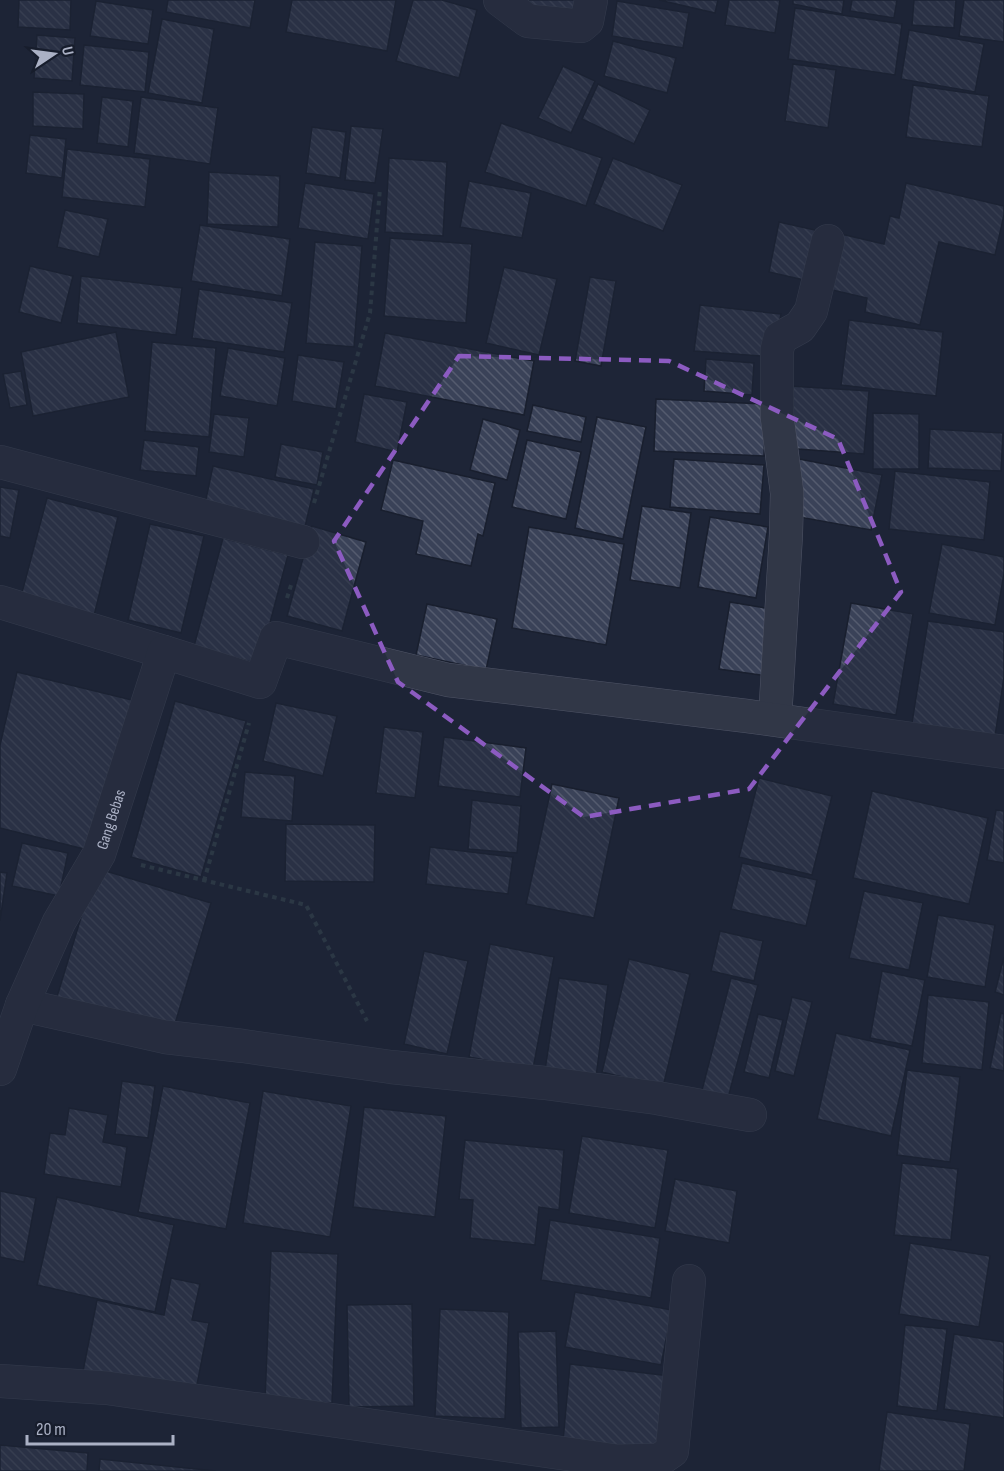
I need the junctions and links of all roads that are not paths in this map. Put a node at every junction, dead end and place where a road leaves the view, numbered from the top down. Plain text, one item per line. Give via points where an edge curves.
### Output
1 (500, 0) edge
2 (591, 0) edge
3 (828, 241) dead end
4 (1, 453) edge
5 (303, 542) road end
6 (0, 602) edge
7 (164, 652) junction
8 (774, 719) junction
9 (1004, 752) edge
10 (22, 1005) junction
11 (0, 1069) edge
12 (750, 1115) dead end
13 (689, 1281) dead end
14 (0, 1381) edge

1 - 2 street via 528,21 569,27 587,21
3 - 8 street via 811,311 800,327 780,338 777,350 777,416 787,493
4 - 5 street
6 - 7 street
7 - 8 street via 260,682 276,638 448,680
7 - 10 street, Gang Bebas via 99,854 59,922
8 - 9 street
10 - 11 street, Gang Bebas
10 - 12 street via 165,1037 545,1083
13 - 14 street via 672,1451 658,1460 617,1461 107,1388

